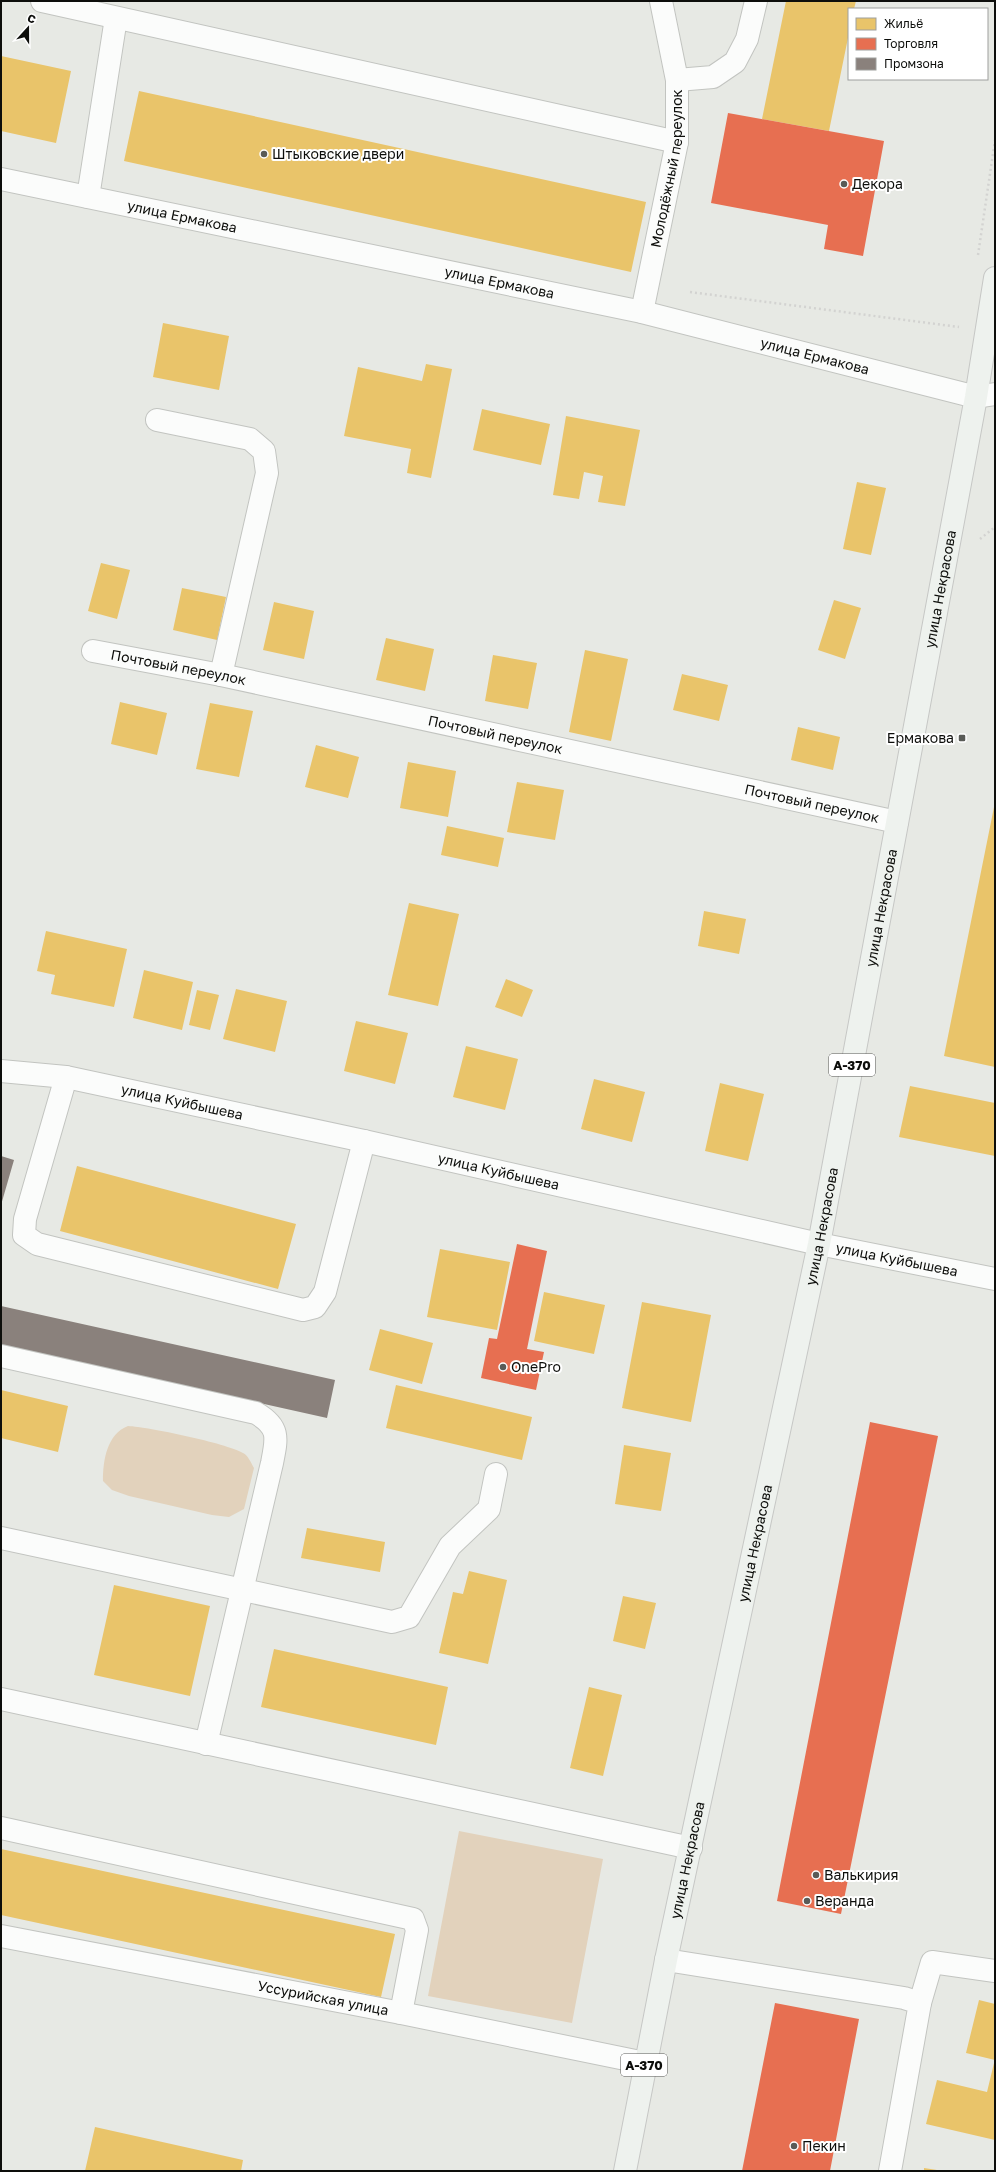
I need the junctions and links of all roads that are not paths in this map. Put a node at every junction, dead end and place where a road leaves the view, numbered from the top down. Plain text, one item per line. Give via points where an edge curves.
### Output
1 (42, 1) edge
2 (661, 1) edge
3 (756, 1) edge
4 (116, 18) junction
5 (677, 80) junction
6 (677, 142) junction
7 (1, 178) edge
8 (88, 197) junction
9 (995, 278) edge
10 (642, 312) junction
11 (986, 395) edge
12 (157, 420) dead end
13 (93, 651) dead end
14 (221, 675) junction
15 (897, 822) junction
16 (1, 1071) edge
17 (66, 1077) junction
18 (364, 1141) junction
19 (819, 1244) junction
20 (995, 1279) edge
21 (1, 1356) edge
22 (496, 1474) dead end
23 (1, 1538) edge
24 (242, 1590) junction
25 (1, 1699) edge
26 (206, 1744) junction
27 (1, 1828) edge
28 (691, 1848) junction
29 (1, 1936) edge
30 (666, 1960) junction
31 (995, 1972) edge
32 (920, 2003) junction
33 (401, 2013) junction
34 (645, 2063) junction
35 (625, 2171) edge
36 (890, 2171) edge

1 - 4 street
2 - 5 street, Молодёжный переулок
3 - 5 street via 747,39 734,62 713,77
4 - 6 street
4 - 8 street
5 - 6 street, Молодёжный переулок
6 - 10 street, Молодёжный переулок
7 - 8 street, улица Ермакова
8 - 10 street, улица Ермакова
9 - 11 main road, улица Некрасова / А-370
10 - 11 street, улица Ермакова
11 - 15 main road, улица Некрасова / А-370
12 - 14 street via 250,438 264,451 267,473
13 - 14 street, Почтовый переулок
14 - 15 street, Почтовый переулок
15 - 19 main road, улица Некрасова / А-370
16 - 17 street, улица Куйбышева
17 - 18 street, улица Куйбышева
17 - 18 street via 25,1218 24,1235 37,1244 303,1310 315,1307 325,1292
18 - 19 street, улица Куйбышева
19 - 20 street, улица Куйбышева
19 - 28 main road, улица Некрасова / А-370
21 - 24 street via 256,1413 270,1421 276,1438
22 - 24 street via 489,1509 450,1546 409,1617 392,1622
23 - 24 street
24 - 26 street
25 - 26 street
26 - 28 street
27 - 33 street via 413,1919 417,1930
28 - 30 main road, улица Некрасова / А-370
29 - 33 street, Уссурийская улица
30 - 32 street via 904,1998
30 - 34 main road, улица Некрасова / А-370
31 - 32 street via 932,1962
32 - 36 street
33 - 34 street, Уссурийская улица
34 - 35 main road, улица Некрасова / А-370

